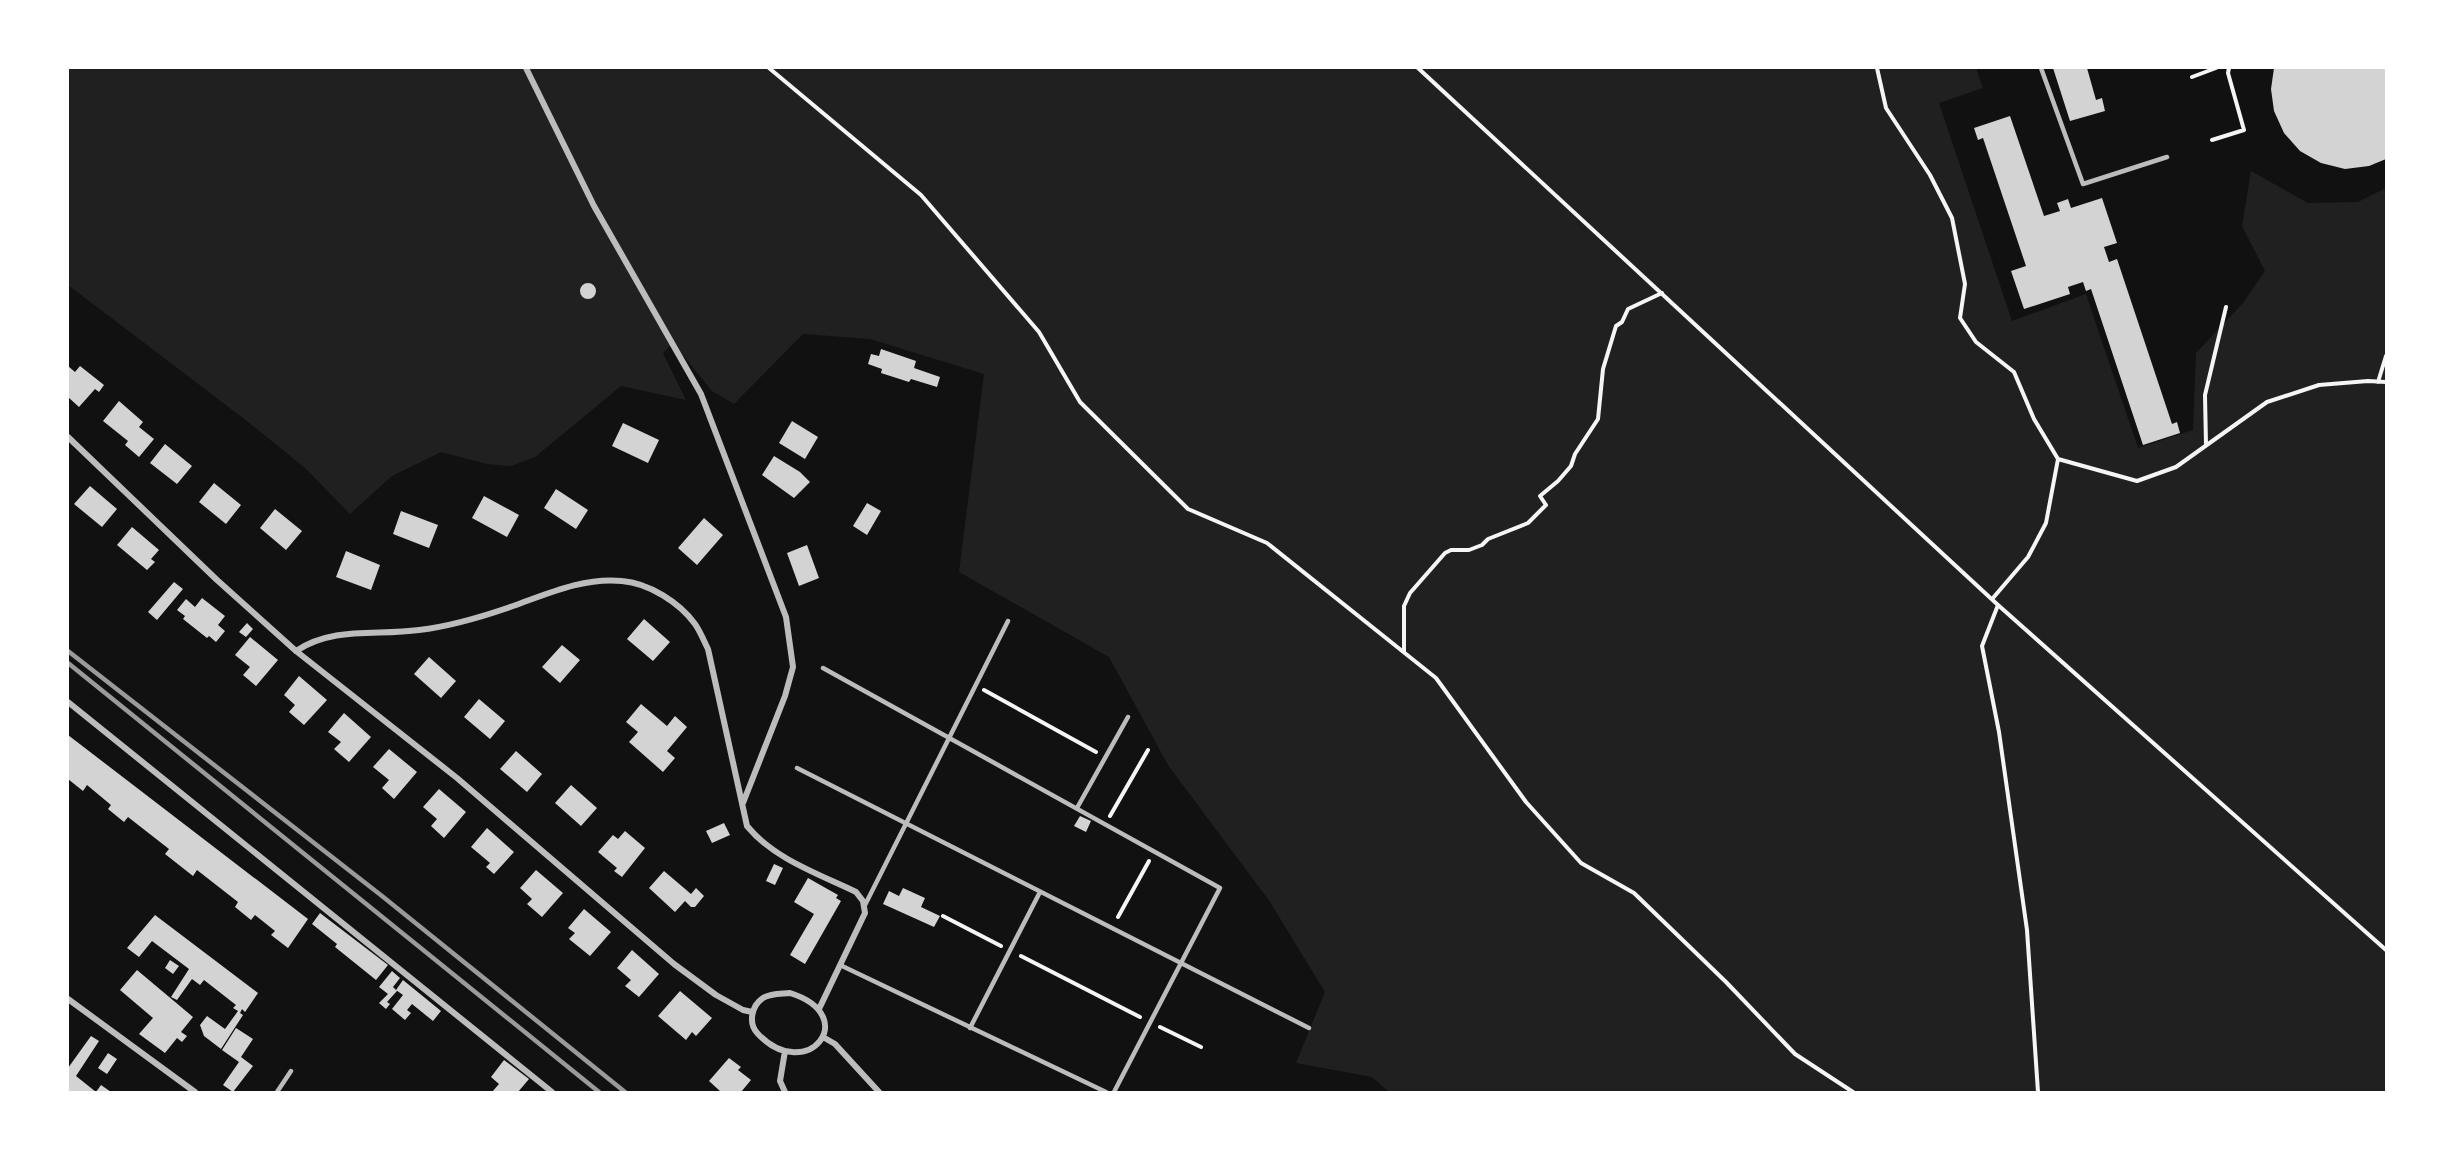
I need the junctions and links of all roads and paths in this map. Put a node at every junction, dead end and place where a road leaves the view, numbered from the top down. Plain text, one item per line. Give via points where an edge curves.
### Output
1 (526, 68) edge
2 (769, 68) edge
3 (1418, 68) edge
4 (1877, 68) edge
5 (2041, 68) edge
6 (2216, 68) edge
7 (2229, 68) edge
8 (2192, 77) dead end
9 (2212, 140) dead end
10 (2167, 157) dead end
11 (1662, 293) junction
12 (2226, 307) dead end
13 (2386, 356) edge
14 (2379, 382) junction
15 (2386, 382) edge
16 (68, 437) edge
17 (2206, 446) junction
18 (2058, 459) junction
19 (1993, 598) junction
20 (1998, 605) junction
21 (1008, 621) dead end
22 (296, 651) junction
23 (1404, 653) junction
24 (823, 668) dead end
25 (976, 685) junction
26 (68, 702) edge
27 (1128, 717) dead end
28 (949, 738) junction
29 (1148, 750) dead end
30 (1106, 757) junction
31 (797, 768) dead end
32 (742, 803) junction
33 (1077, 808) junction
34 (906, 824) junction
35 (1105, 824) junction
36 (1154, 851) junction
37 (1040, 892) junction
38 (864, 907) junction
39 (943, 916) dead end
40 (1112, 928) junction
41 (2386, 948) edge
42 (1010, 951) junction
43 (1181, 963) junction
44 (840, 965) junction
45 (68, 999) edge
46 (819, 1009) junction
47 (752, 1012) junction
48 (1151, 1022) junction
49 (970, 1028) junction
50 (1309, 1028) dead end
51 (823, 1037) junction
52 (1201, 1047) dead end
53 (785, 1051) junction
54 (291, 1071) dead end
55 (195, 1092) edge
56 (277, 1092) edge
57 (552, 1092) edge
58 (785, 1092) edge
59 (879, 1092) edge
60 (1106, 1092) edge
61 (1114, 1092) edge
62 (1853, 1092) edge
63 (2038, 1092) edge

1 - 32 street via 594,206 701,394 786,617 793,667
2 - 23 path via 921,195 1039,332 1080,402 1188,509 1267,543
3 - 11 path
4 - 18 path via 1886,108 1930,174 1952,218 1965,284 1960,318 1976,342 2014,372 2034,419
5 - 10 lane via 2083,184
6 - 8 path
7 - 9 path via 2244,130
11 - 19 path
11 - 23 path via 1628,309 1616,326 1603,369 1598,419 1571,466 1540,496 1546,506 1528,523 1469,550 1451,550 1410,593 1404,606
12 - 17 path via 2205,395
13 - 14 path
14 - 15 path
14 - 17 path via 2319,385 2267,402
16 - 22 street
17 - 18 path via 2176,467 2137,482
18 - 19 path via 2046,522 2028,557
19 - 20 path
20 - 41 path
20 - 63 path via 1982,646 1999,732 2026,930
21 - 25 lane
22 - 32 street via 327,636 458,624 557,590 599,581 624,581 647,588 671,600 695,624 708,648
22 - 47 street via 457,778 674,964 716,995
23 - 62 path via 1436,678 1526,802 1581,863 1634,893 1795,1054
24 - 28 lane
25 - 28 lane
25 - 30 path
26 - 57 street
27 - 30 lane
28 - 33 lane
28 - 34 lane
29 - 35 path
30 - 33 lane
31 - 34 lane
32 - 38 street via 747,826 759,840 856,892
33 - 35 lane
34 - 37 lane
34 - 38 lane
35 - 36 lane
36 - 40 path
36 - 43 lane via 1220,888
37 - 40 lane
37 - 42 lane
38 - 44 street
39 - 42 path
40 - 43 lane
42 - 48 path
42 - 49 lane
43 - 48 lane
43 - 50 lane
44 - 46 street
44 - 49 lane
45 - 55 street
46 - 47 street via 806,998 790,993 762,999
46 - 51 street via 825,1020
47 - 53 street via 755,1032
48 - 52 path
48 - 61 lane
49 - 60 lane
51 - 53 street via 808,1051
51 - 59 street via 835,1044
53 - 58 street via 780,1081
54 - 56 lane

